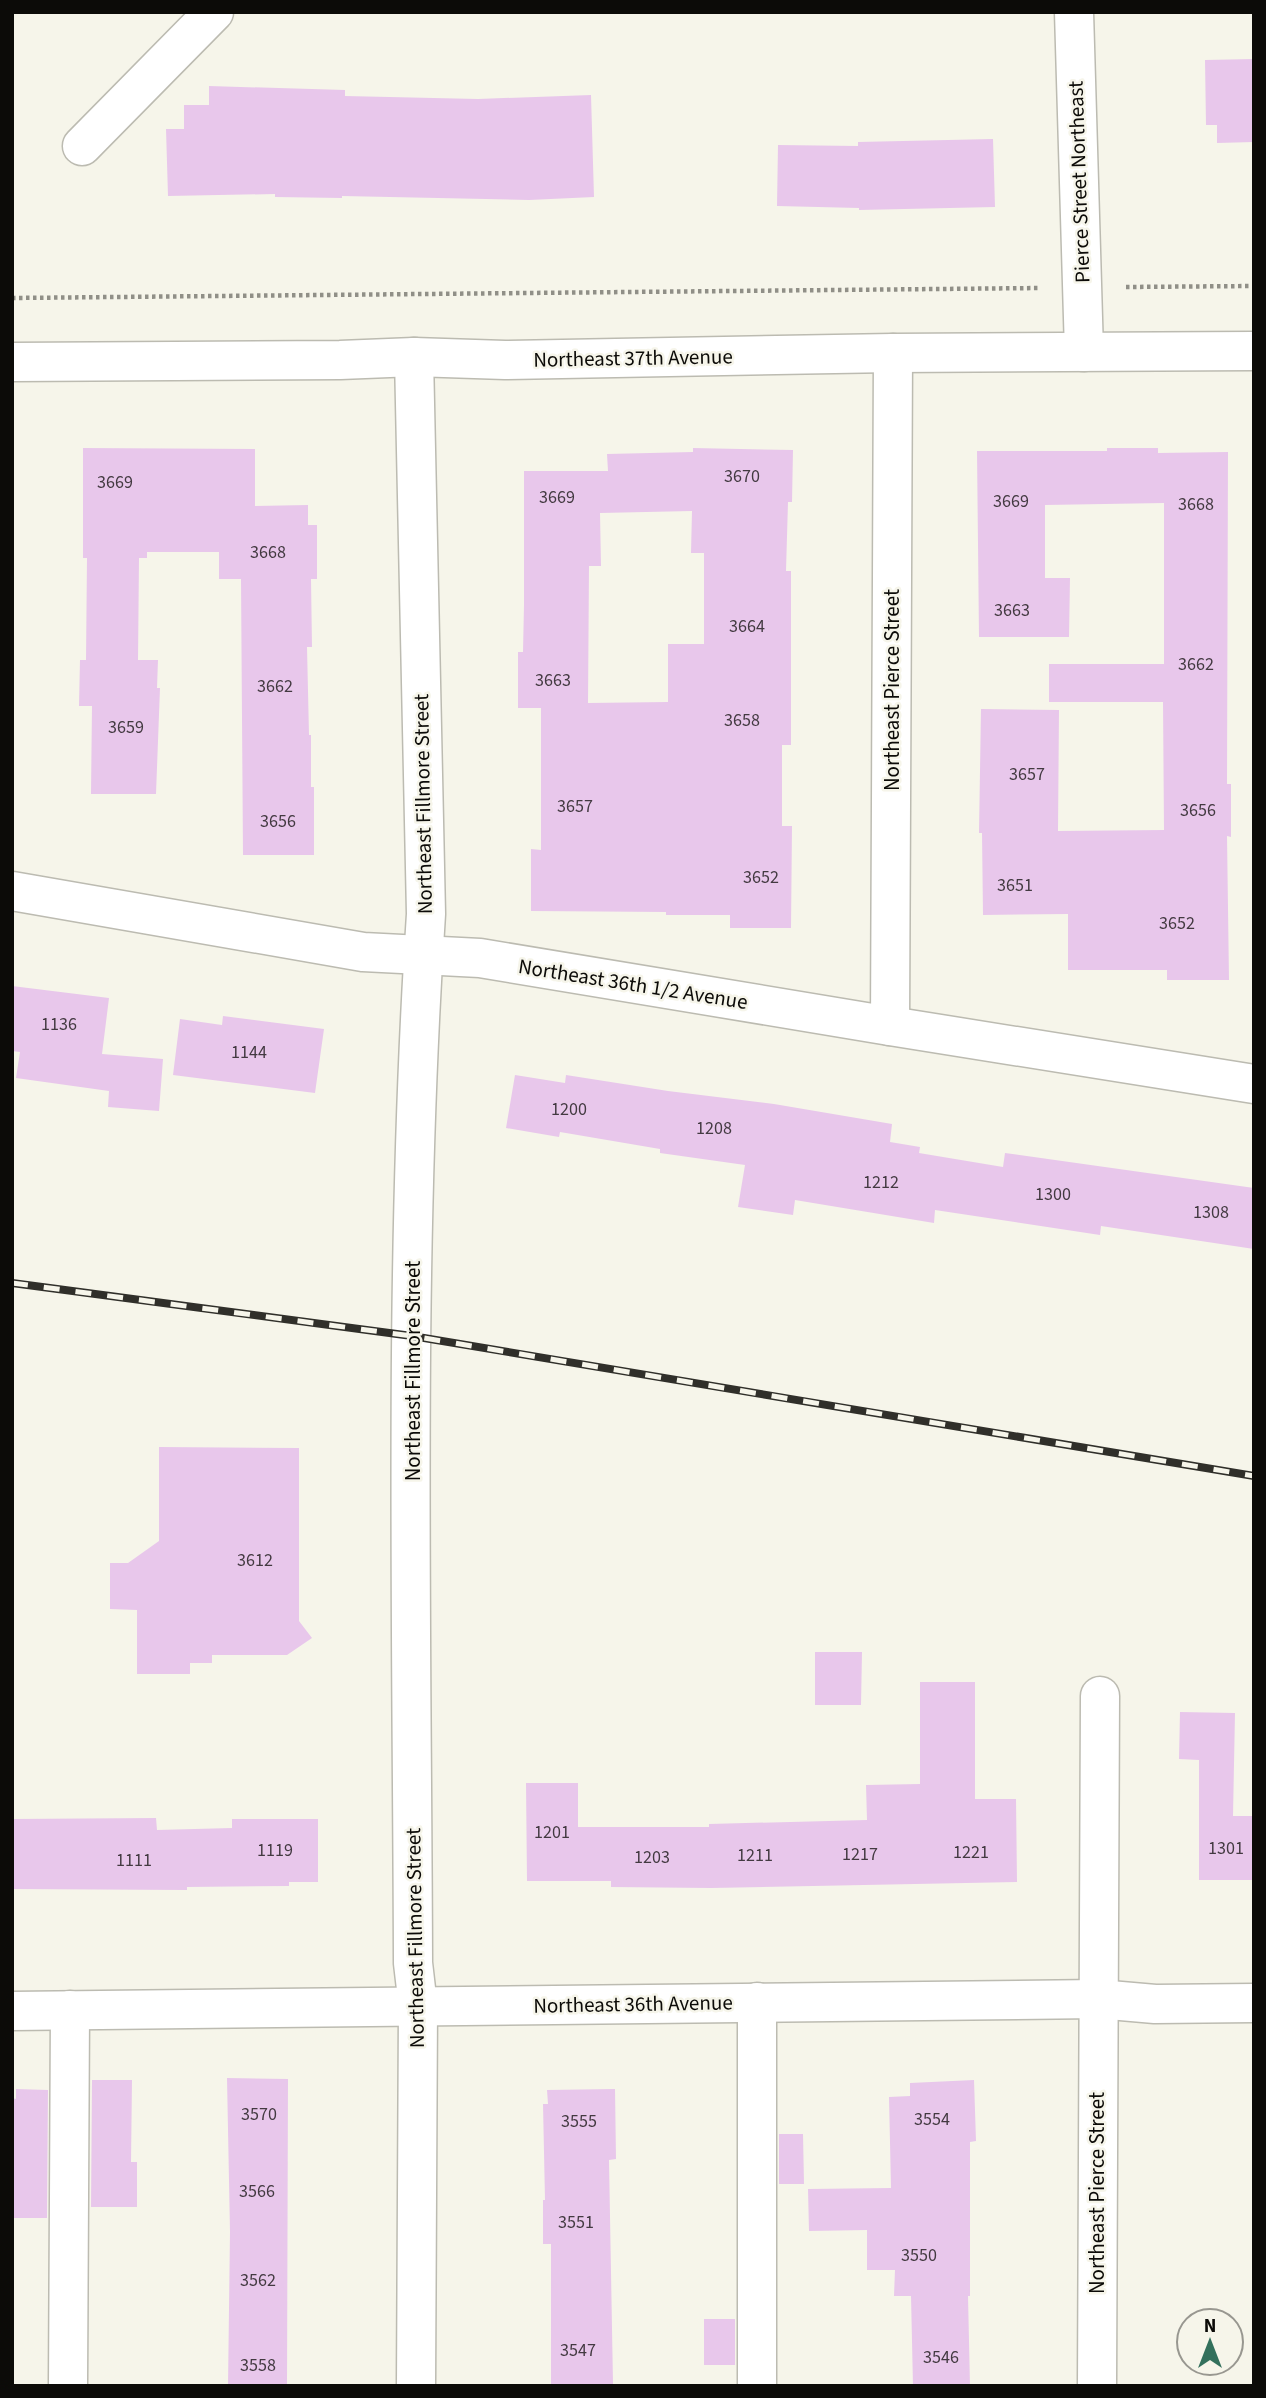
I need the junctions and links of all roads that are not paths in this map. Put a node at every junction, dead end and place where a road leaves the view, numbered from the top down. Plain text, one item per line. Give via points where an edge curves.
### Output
1 (214, 12) edge
2 (1074, 12) edge
3 (82, 146) dead end
4 (1254, 351) edge
5 (1084, 352) junction
6 (893, 354) junction
7 (414, 356) junction
8 (12, 362) edge
9 (12, 891) edge
10 (423, 955) junction
11 (890, 1026) junction
12 (1254, 1084) edge
13 (1100, 1696) dead end
14 (1098, 1999) junction
15 (757, 2002) junction
16 (1254, 2003) edge
17 (418, 2006) junction
18 (70, 2010) junction
19 (12, 2011) edge
20 (68, 2386) edge
21 (416, 2386) edge
22 (757, 2386) edge
23 (1097, 2386) edge

1 - 3 street
2 - 5 street, Pierce Street Northeast
4 - 5 street, Northeast 37th Avenue
5 - 6 street, Northeast 37th Avenue
6 - 7 street, Northeast 37th Avenue via 505,360
6 - 11 street, Northeast Pierce Street
7 - 8 street, Northeast 37th Avenue
7 - 10 street, Northeast Fillmore Street via 426,914
9 - 10 street, Northeast 36th 1/2 Avenue via 363,952
10 - 11 street, Northeast 36th 1/2 Avenue via 480,958
10 - 17 street, Northeast Fillmore Street via 412,1336 413,1963
11 - 12 street, Northeast 36th 1/2 Avenue
13 - 14 street, Northeast Pierce Street
14 - 15 street, Northeast 36th Avenue
14 - 16 street, Northeast 36th Avenue via 1155,2004
14 - 23 street, Northeast Pierce Street
15 - 17 street, Northeast 36th Avenue
15 - 22 street
17 - 18 street, Northeast 36th Avenue
17 - 21 street, Northeast Fillmore Street
18 - 19 street, Northeast 36th Avenue
18 - 20 street

